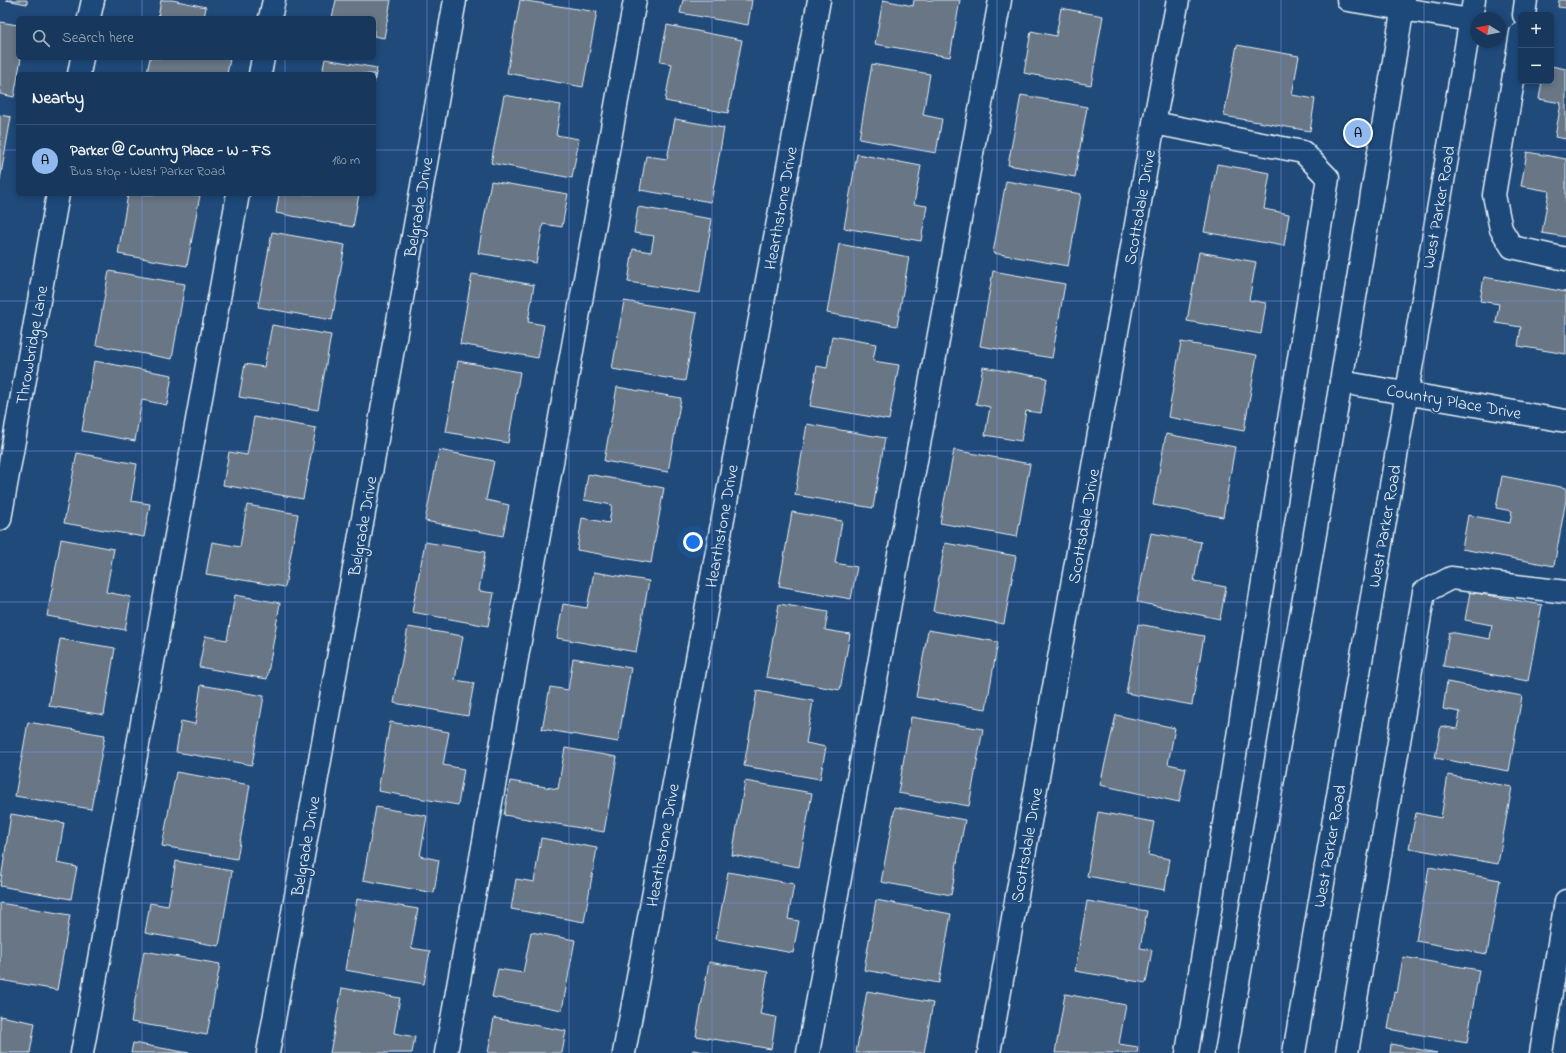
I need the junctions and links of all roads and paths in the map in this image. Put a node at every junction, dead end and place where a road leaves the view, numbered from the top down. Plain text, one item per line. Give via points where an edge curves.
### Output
1 (93, 0) edge
2 (274, 0) edge
3 (455, 0) edge
4 (635, 0) edge
5 (819, 0) edge
6 (1000, 0) edge
7 (1178, 0) edge
8 (1348, 0) edge
9 (1526, 0) edge
10 (1403, 5) edge
11 (1472, 10) edge
12 (1524, 12) edge
13 (90, 16) edge
14 (270, 16) edge
15 (1519, 48) edge
16 (82, 60) edge
17 (263, 60) edge
18 (80, 72) edge
19 (260, 72) edge
20 (1154, 123) junction
21 (58, 196) edge
22 (238, 196) edge
23 (1566, 259) edge
24 (1341, 382) junction
25 (1406, 392) junction
26 (1566, 421) edge
27 (0, 519) edge
28 (1566, 592) edge
29 (1566, 902) edge
30 (82, 1053) edge
31 (268, 1053) edge
32 (446, 1053) edge
33 (624, 1053) edge
34 (808, 1053) edge
35 (989, 1053) edge
36 (1187, 1053) edge
37 (1226, 1053) edge
38 (1294, 1053) edge
39 (1347, 1053) edge
40 (1541, 1053) edge

1 - 13 street
2 - 14 street
3 - 31 street, Belgrade Drive
4 - 32 street
5 - 33 street, Hearthstone Drive
6 - 34 street
7 - 20 street, Scottsdale Drive
8 - 10 street
9 - 12 street
10 - 11 street
10 - 24 street
11 - 25 street, West Parker Road
15 - 23 street via 1494,196 1501,229 1512,247
16 - 18 street
17 - 19 street
20 - 35 street, Scottsdale Drive
20 - 36 street via 1303,152 1328,178
21 - 27 street, Throwbridge Lane
22 - 30 street
24 - 25 street, Country Place Drive
24 - 37 street
25 - 26 street, Country Place Drive
25 - 38 street, West Parker Road
28 - 39 street via 1451,578 1424,592
29 - 40 street

